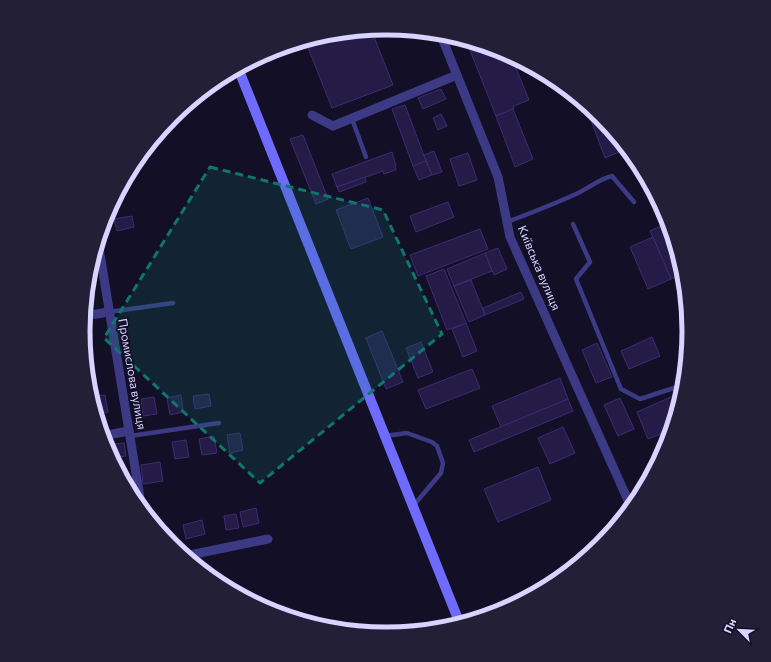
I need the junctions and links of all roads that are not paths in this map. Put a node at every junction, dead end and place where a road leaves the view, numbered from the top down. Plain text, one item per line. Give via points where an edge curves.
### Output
1 (443, 41) edge
2 (240, 74) edge
3 (457, 75) junction
4 (312, 116) dead end
5 (352, 119) junction
6 (366, 157) dead end
7 (634, 202) dead end
8 (507, 222) junction
9 (573, 224) dead end
10 (100, 254) edge
11 (173, 303) dead end
12 (109, 312) junction
13 (90, 315) edge
14 (676, 387) edge
15 (220, 423) dead end
16 (130, 434) junction
17 (109, 436) edge
18 (385, 436) junction
19 (140, 496) edge
20 (628, 500) edge
21 (413, 506) junction
22 (268, 539) dead end
23 (191, 555) edge
24 (458, 618) edge

1 - 3 street, Київська вулиця
2 - 18 main road
3 - 5 street
3 - 8 street, Київська вулиця via 498,177
4 - 5 street via 333,126
5 - 6 lane
7 - 8 lane via 612,176 601,179 589,188 550,206
8 - 20 street, Київська вулиця via 510,237
9 - 14 lane via 590,262 576,279 621,389 640,399
10 - 12 street, Промислова вулиця
11 - 12 lane
12 - 13 street
12 - 16 street, Промислова вулиця
15 - 16 lane
16 - 17 street
16 - 19 street, Промислова вулиця
18 - 21 main road
18 - 21 lane via 407,433 437,446 443,462 441,473
21 - 24 main road
22 - 23 street

